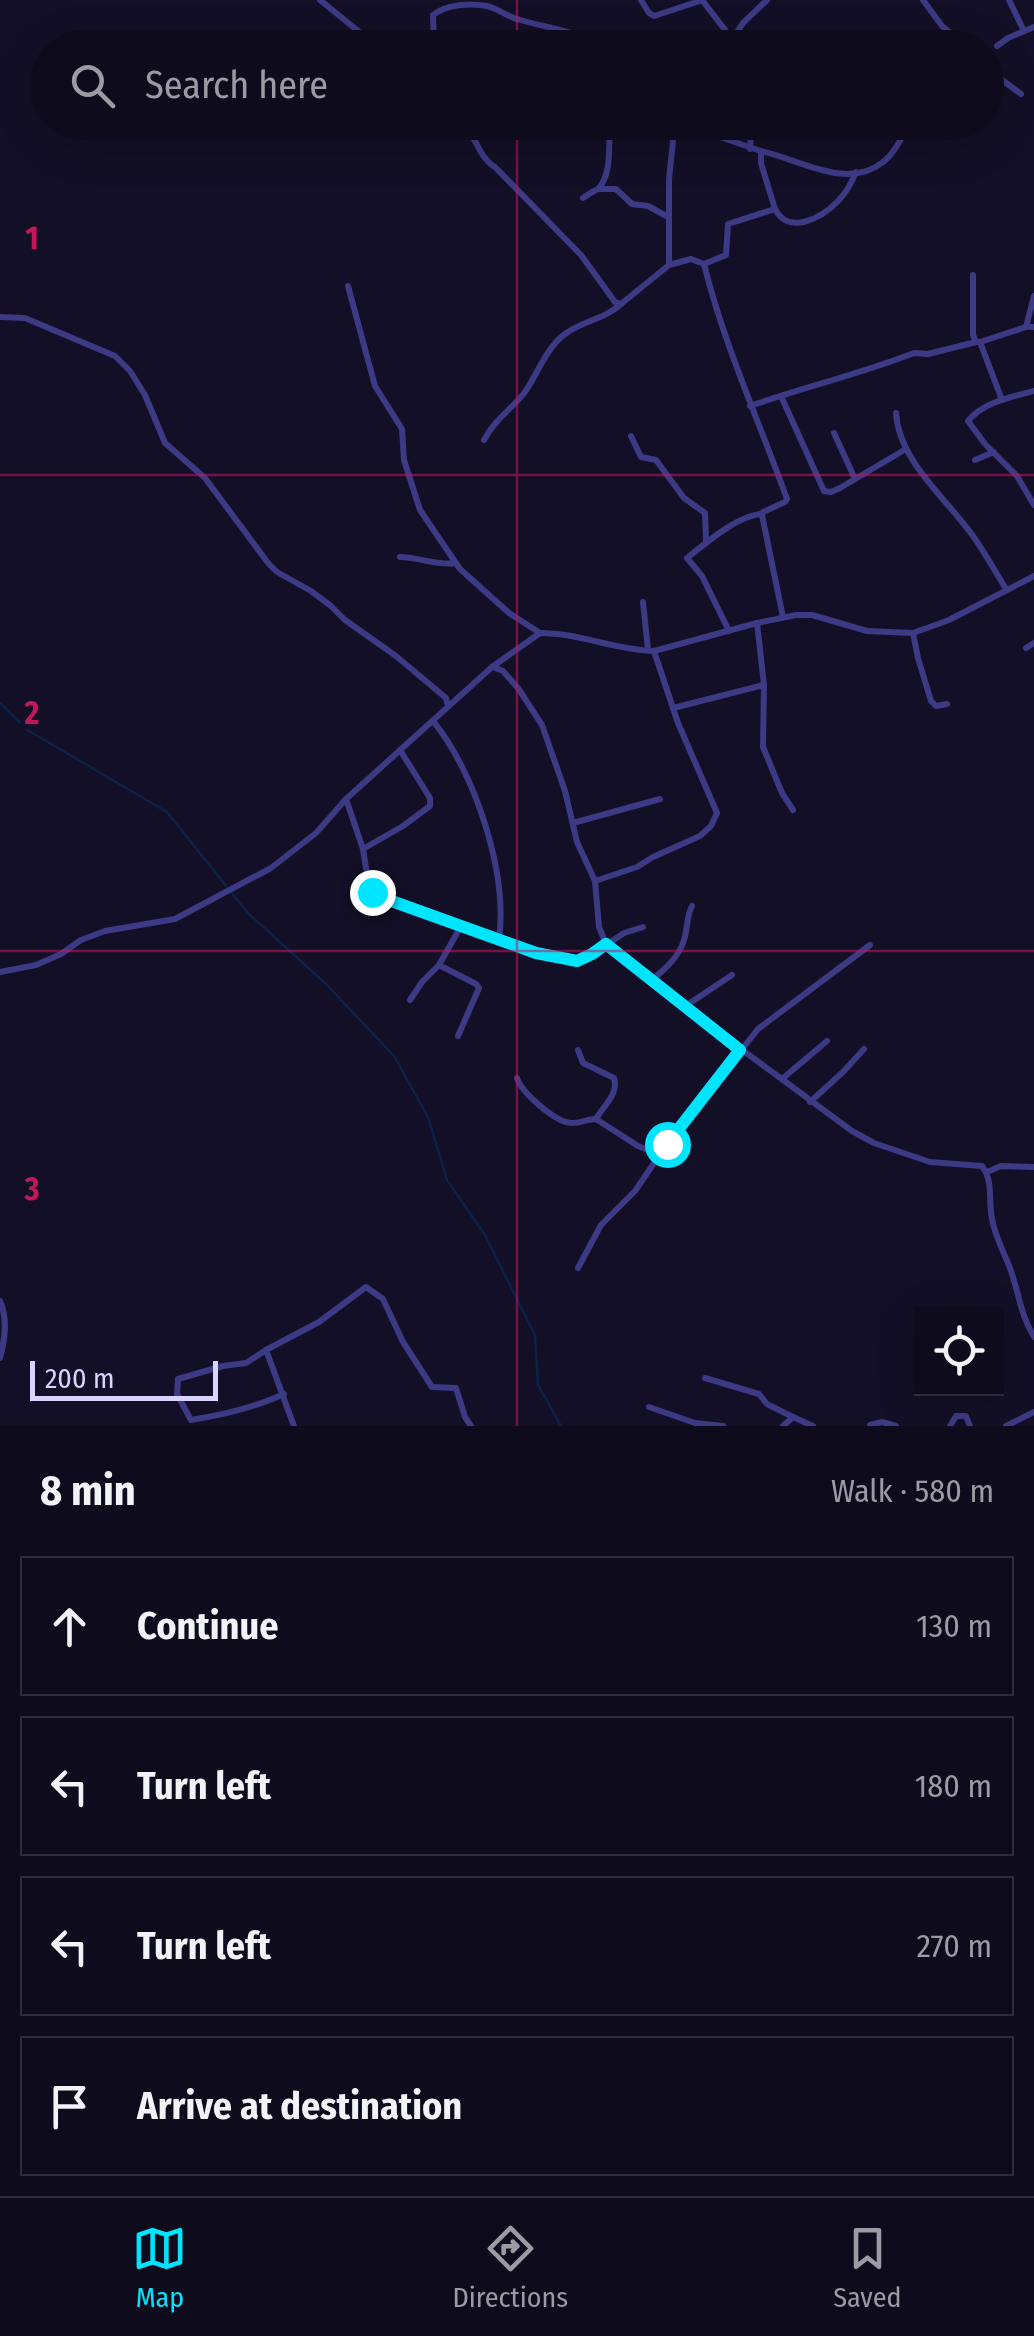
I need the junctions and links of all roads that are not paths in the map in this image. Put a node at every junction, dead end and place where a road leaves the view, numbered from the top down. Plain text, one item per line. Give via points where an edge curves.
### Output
1 (320, 0) edge
2 (641, 0) edge
3 (703, 0) edge
4 (766, 0) edge
5 (923, 0) edge
6 (1009, 0) edge
7 (1034, 27) edge
8 (357, 30) edge
9 (433, 30) edge
10 (556, 30) edge
11 (725, 30) edge
12 (739, 30) edge
13 (947, 30) edge
14 (1024, 31) junction
15 (1004, 42) edge
16 (1004, 81) edge
17 (1021, 94) dead end
18 (475, 140) edge
19 (608, 140) edge
20 (673, 140) edge
21 (724, 140) edge
22 (751, 140) edge
23 (900, 140) edge
24 (750, 149) junction
25 (761, 151) junction
26 (856, 172) junction
27 (598, 189) junction
28 (583, 198) dead end
29 (775, 210) junction
30 (669, 218) junction
31 (704, 264) junction
32 (670, 265) junction
33 (973, 275) dead end
34 (348, 286) dead end
35 (1034, 296) edge
36 (621, 304) junction
37 (0, 317) edge
38 (1030, 327) edge
39 (978, 342) junction
40 (1034, 391) edge
41 (781, 395) junction
42 (1002, 400) junction
43 (750, 406) junction
44 (896, 413) dead end
45 (834, 433) dead end
46 (631, 436) dead end
47 (484, 440) dead end
48 (906, 449) junction
49 (994, 452) junction
50 (975, 460) dead end
51 (855, 479) junction
52 (1031, 492) edge
53 (1034, 505) edge
54 (762, 514) junction
55 (706, 542) junction
56 (400, 557) dead end
57 (456, 564) junction
58 (1034, 576) edge
59 (1006, 589) junction
60 (642, 602) dead end
61 (782, 617) junction
62 (757, 623) junction
63 (729, 631) junction
64 (540, 633) junction
65 (914, 633) junction
66 (1034, 643) edge
67 (1026, 648) dead end
68 (651, 651) junction
69 (504, 657) junction
70 (492, 666) junction
71 (503, 670) junction
72 (764, 686) junction
73 (447, 702) junction
74 (947, 704) dead end
75 (673, 708) junction
76 (432, 721) junction
77 (400, 750) junction
78 (660, 799) dead end
79 (346, 800) junction
80 (793, 810) dead end
81 (573, 823) junction
82 (363, 848) junction
83 (594, 881) junction
84 (692, 906) dead end
85 (460, 926) junction
86 (643, 927) dead end
87 (499, 940) junction
88 (606, 944) junction
89 (870, 945) dead end
90 (439, 965) junction
91 (0, 972) edge
92 (732, 976) dead end
93 (652, 980) junction
94 (410, 1000) dead end
95 (684, 1007) junction
96 (458, 1036) dead end
97 (826, 1040) dead end
98 (864, 1049) dead end
99 (578, 1050) dead end
100 (740, 1050) junction
101 (517, 1078) dead end
102 (782, 1079) junction
103 (810, 1102) junction
104 (596, 1118) junction
105 (660, 1155) junction
106 (1034, 1167) edge
107 (987, 1172) junction
108 (578, 1268) dead end
109 (0, 1301) edge
110 (1034, 1337) edge
111 (266, 1350) junction
112 (0, 1358) edge
113 (706, 1378) dead end
114 (284, 1394) junction
115 (649, 1407) dead end
116 (1034, 1412) edge
117 (793, 1417) junction
118 (870, 1425) edge
119 (294, 1426) edge
120 (470, 1426) edge
121 (723, 1426) edge
122 (783, 1426) edge
123 (813, 1426) edge
124 (896, 1426) edge
125 (950, 1426) edge
126 (970, 1426) edge
127 (1006, 1426) edge

1 - 8 street
2 - 3 street via 654,16
3 - 11 street
4 - 12 street
5 - 13 street
6 - 14 street
7 - 14 street
9 - 10 street via 433,15 442,7 490,6
14 - 15 street
16 - 17 street
18 - 36 street via 488,163
19 - 27 street
20 - 30 street
21 - 24 street
22 - 24 street
23 - 26 street via 882,164
24 - 25 street
25 - 26 street via 823,171
25 - 29 street
26 - 29 street via 825,213 787,223
27 - 28 street
27 - 30 street via 616,188 632,204
29 - 31 street via 728,224 726,255
30 - 32 street
31 - 32 street via 692,259
31 - 43 street
32 - 36 street
33 - 39 street
34 - 57 street via 375,386 402,429 420,510
35 - 38 street
36 - 47 street via 560,338
37 - 73 street via 26,318 116,356 144,395 164,443 204,478 268,563 396,656
38 - 39 street
39 - 41 street via 914,353
39 - 42 street
40 - 42 street
41 - 43 street
41 - 51 street via 824,491
42 - 49 street via 968,421
43 - 54 street via 787,499
44 - 48 street
45 - 51 street
46 - 55 street via 642,457 656,460 684,498 705,513
48 - 51 street
48 - 59 street
49 - 50 street
49 - 52 street
52 - 53 street
54 - 55 street
54 - 61 street
55 - 63 street via 687,558
56 - 57 street
57 - 64 street
58 - 59 street
59 - 65 street
60 - 68 street
61 - 62 street
61 - 65 street via 812,615 867,631
62 - 63 street
62 - 72 street
63 - 68 street
64 - 68 street
64 - 69 street
65 - 74 street via 931,701
66 - 67 street
68 - 75 street
69 - 70 street
69 - 71 street
70 - 71 street
70 - 73 street
71 - 81 street via 542,724
72 - 75 street
72 - 80 street via 763,746
73 - 76 street
75 - 83 street via 717,814 700,836
76 - 77 street
76 - 87 street via 480,808 498,876
77 - 79 street
77 - 82 street via 430,806
78 - 81 street
79 - 82 street
79 - 91 street via 284,859 196,909 106,931 36,966
81 - 83 street
82 - 85 street via 372,892
83 - 88 street
84 - 93 street via 684,940
85 - 87 street
85 - 90 street
86 - 88 street
87 - 88 street via 577,961
88 - 93 street
89 - 100 street via 758,1029
90 - 94 street
90 - 96 street via 479,988
92 - 95 street
93 - 95 street
95 - 100 street
97 - 102 street
98 - 103 street
99 - 104 street via 583,1064 616,1085
100 - 102 street
100 - 105 street
101 - 104 street via 520,1088 561,1121
102 - 103 street
103 - 107 street via 874,1143 930,1162 978,1164
104 - 105 street
105 - 108 street via 601,1225
106 - 107 street
107 - 110 street via 992,1219
109 - 112 street via 6,1323
111 - 114 street
111 - 114 street via 246,1363 178,1378 178,1394 191,1420
111 - 120 street via 366,1287 383,1299 432,1387 456,1388
113 - 117 street via 759,1394
114 - 119 street
115 - 121 street
116 - 127 street
117 - 122 street
117 - 123 street
118 - 124 street
125 - 126 street via 956,1416 966,1416

